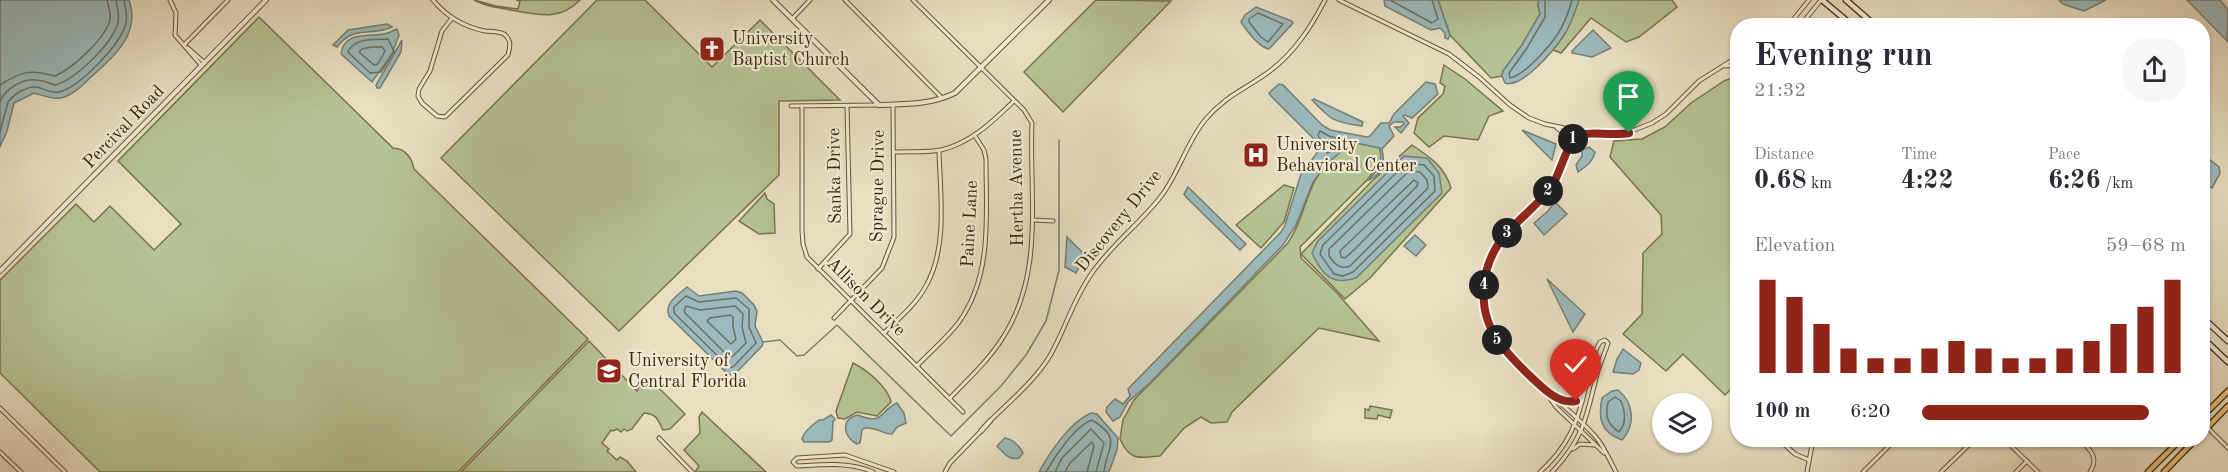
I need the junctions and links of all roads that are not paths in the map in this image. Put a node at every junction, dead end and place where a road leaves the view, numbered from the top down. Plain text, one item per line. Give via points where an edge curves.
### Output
1 (170, 0) edge
2 (228, 0) edge
3 (266, 0) edge
4 (433, 0) edge
5 (773, 0) edge
6 (810, 0) edge
7 (845, 0) edge
8 (913, 0) edge
9 (1049, 0) edge
10 (1325, 0) edge
11 (1339, 0) edge
12 (1809, 0) edge
13 (1822, 0) edge
14 (1846, 0) edge
15 (452, 18) junction
16 (1794, 18) edge
17 (1807, 18) edge
18 (1843, 18) edge
19 (1867, 18) edge
20 (792, 19) junction
21 (184, 45) junction
22 (1730, 62) edge
23 (204, 64) junction
24 (1723, 66) junction
25 (1730, 66) edge
26 (981, 68) junction
27 (944, 99) junction
28 (1014, 101) junction
29 (847, 105) junction
30 (879, 105) junction
31 (893, 105) junction
32 (791, 106) dead end
33 (802, 106) junction
34 (1556, 127) junction
35 (1571, 130) junction
36 (1587, 133) junction
37 (975, 136) junction
38 (1568, 146) junction
39 (939, 150) junction
40 (894, 152) junction
41 (1033, 220) junction
42 (1053, 221) dead end
43 (818, 269) junction
44 (0, 272) edge
45 (852, 301) junction
46 (834, 318) dead end
47 (2210, 324) edge
48 (884, 333) junction
49 (2228, 341) edge
50 (2210, 345) edge
51 (2228, 362) edge
52 (917, 366) junction
53 (1542, 387) junction
54 (2228, 391) edge
55 (1585, 394) junction
56 (950, 398) junction
57 (1557, 398) junction
58 (2228, 406) edge
59 (0, 408) edge
60 (2210, 409) edge
61 (963, 412) dead end
62 (1578, 419) junction
63 (990, 421) joint
64 (2210, 424) edge
65 (1584, 425) junction
66 (1575, 427) junction
67 (2210, 430) edge
68 (981, 431) joint
69 (1581, 432) junction
70 (658, 438) dead end
71 (1594, 445) junction
72 (1787, 447) edge
73 (1812, 447) edge
74 (1888, 447) edge
75 (1967, 447) edge
76 (2012, 447) edge
77 (2088, 447) edge
78 (2173, 447) edge
79 (2188, 447) edge
80 (2228, 448) edge
81 (1572, 450) junction
82 (0, 452) edge
83 (1606, 455) junction
84 (1809, 460) junction
85 (2027, 461) junction
86 (21, 472) edge
87 (65, 472) edge
88 (692, 472) edge
89 (873, 472) edge
90 (894, 472) edge
91 (945, 472) edge
92 (1540, 472) edge
93 (1552, 472) edge
94 (1616, 472) edge
95 (1806, 472) edge
96 (1863, 472) edge
97 (1941, 472) edge
98 (2016, 472) edge
99 (2038, 472) edge
100 (2090, 472) edge
101 (2148, 472) edge
102 (2164, 472) edge

1 - 21 street via 176,13 175,35
2 - 21 street
3 - 23 street, Percival Road
4 - 15 street
5 - 20 street
6 - 20 street
7 - 27 street
8 - 26 street, Hertha Avenue
9 - 26 street
10 - 63 street, Discovery Drive via 1311,26 1285,58 1234,93 1204,121 1162,195 1109,250 1084,284 1049,357
11 - 34 street via 1449,54 1524,115
12 - 16 street
13 - 17 street
13 - 18 main road
14 - 19 main road
15 - 15 street via 471,27 498,32 510,41 508,55 445,117 437,116 422,103 418,89 430,70 442,31
20 - 30 street
21 - 23 street
22 - 24 street
23 - 44 street, Percival Road
24 - 25 street
24 - 36 street via 1699,81 1644,128 1618,135
26 - 27 street
26 - 28 street, Hertha Avenue
27 - 31 street
28 - 37 street
28 - 41 street, Hertha Avenue via 1032,123
29 - 30 street
29 - 33 street
29 - 43 street, Sanka Drive via 850,234
30 - 31 street
31 - 40 street, Sprague Drive
32 - 33 street
33 - 43 street, Allison Drive via 803,244 807,257
34 - 35 street
34 - 38 street via 1566,135
35 - 36 street
35 - 38 street
36 - 38 street via 1575,137
37 - 39 street
37 - 52 street, Paine Lane via 986,159 986,252 980,278 960,320
38 - 53 street via 1550,188 1499,243 1484,284 1483,304 1492,332 1508,355
39 - 40 street
39 - 48 street via 940,243 935,266 916,301
40 - 45 street, Sprague Drive via 894,237 890,252 882,268
41 - 42 street
41 - 56 street, Hertha Avenue via 1027,282 1016,314 1003,339
43 - 45 street, Allison Drive
45 - 46 street, Sprague Drive
45 - 48 street, Allison Drive
47 - 49 main road
48 - 52 street, Allison Drive
50 - 51 main road
52 - 56 street, Allison Drive
53 - 57 street
53 - 66 street
54 - 60 main road
55 - 57 street via 1572,402
55 - 62 street
55 - 65 street via 1593,358 1600,342 1605,340 1608,343
56 - 61 street, Allison Drive
57 - 62 street
58 - 64 main road
59 - 87 street
62 - 65 street
62 - 66 street
63 - 68 street, Discovery Drive
65 - 69 street
65 - 83 street
66 - 69 street
66 - 92 street
67 - 80 street
68 - 91 street, Discovery Drive
69 - 71 street
69 - 81 street
70 - 88 street
71 - 81 street via 1580,444
71 - 83 street
72 - 84 street
73 - 84 street
74 - 96 street
75 - 97 street
76 - 85 street
77 - 100 street via 2095,463
78 - 101 main road
79 - 102 main road
81 - 93 street
82 - 86 street
83 - 94 street
84 - 95 street
85 - 98 street
85 - 99 street
89 - 90 street via 830,464 797,466 793,462 797,458 846,454

